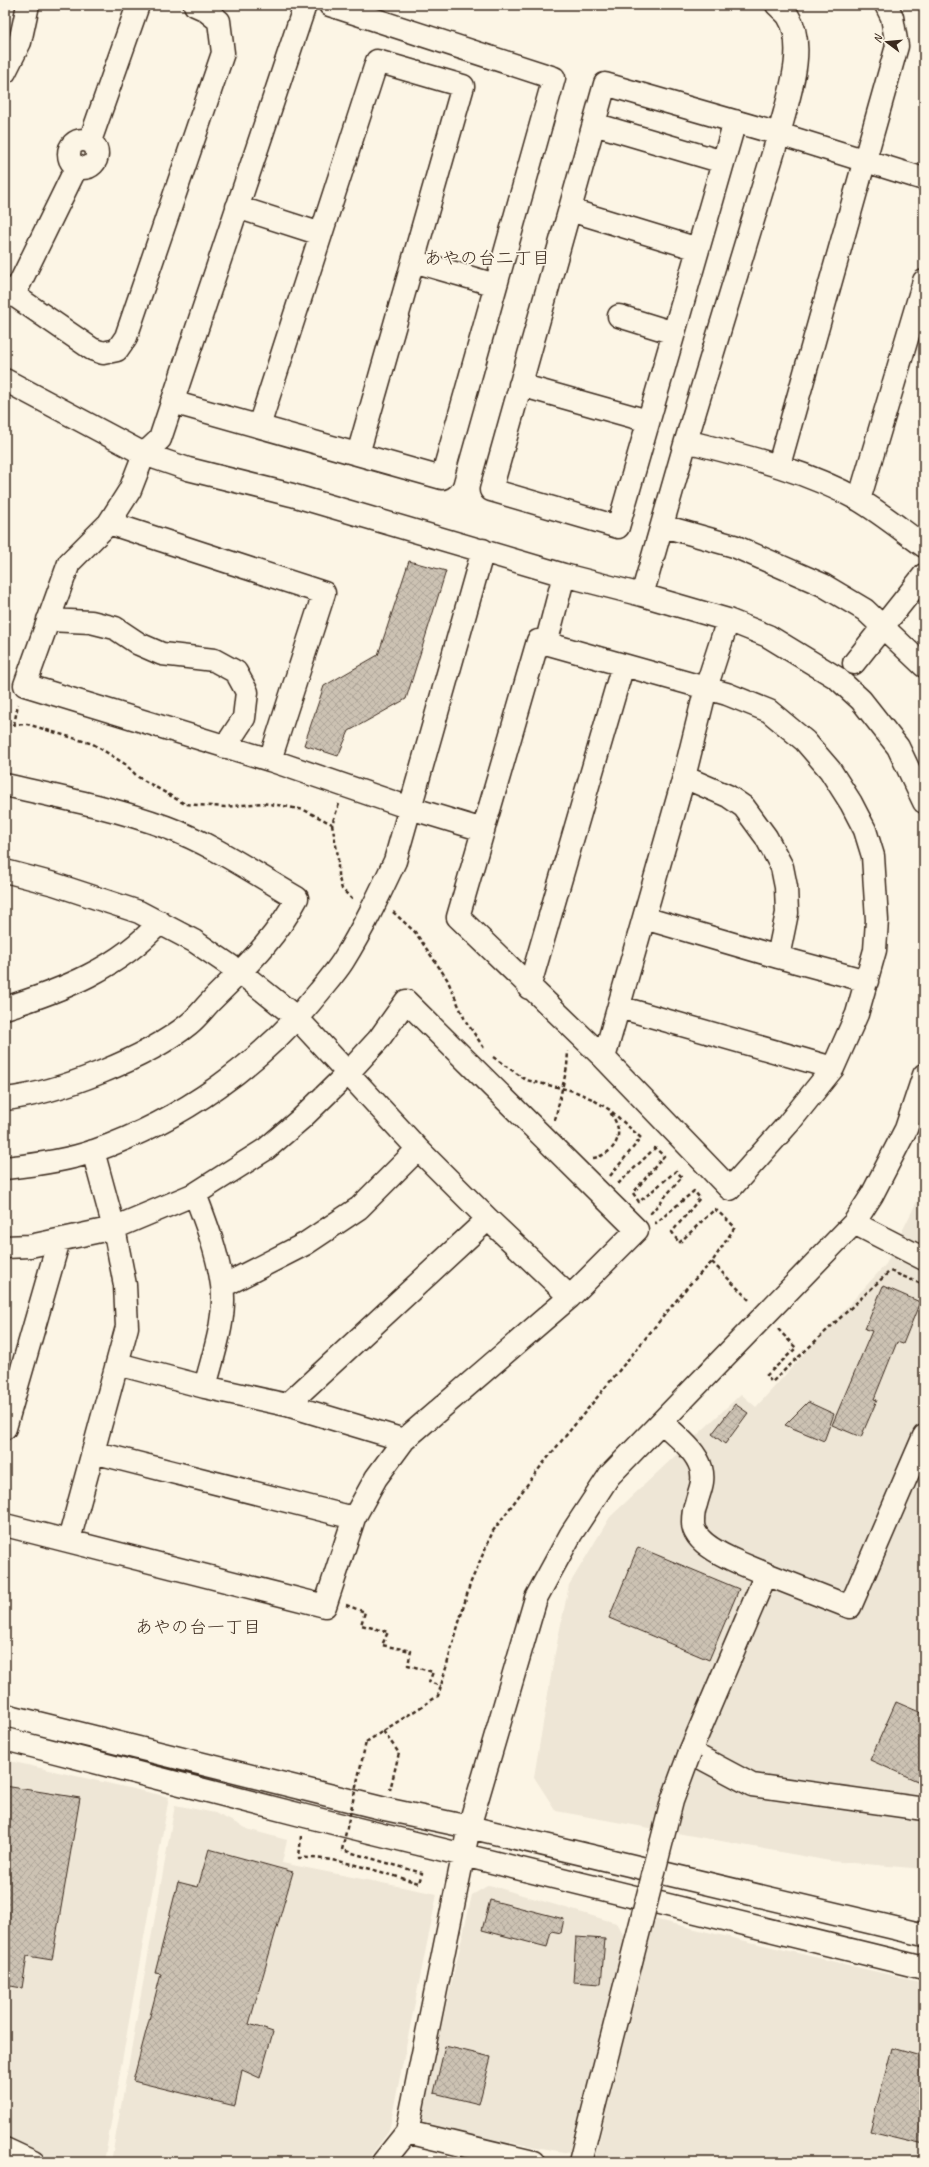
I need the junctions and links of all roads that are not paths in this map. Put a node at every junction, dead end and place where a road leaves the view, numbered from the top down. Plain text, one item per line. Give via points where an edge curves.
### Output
1 (28, 5) edge
2 (138, 5) edge
3 (195, 5) edge
4 (305, 5) edge
5 (330, 5) edge
6 (778, 5) edge
7 (886, 5) edge
8 (5, 72) edge
9 (735, 121) junction
10 (594, 124) junction
11 (779, 134) junction
12 (864, 160) junction
13 (723, 162) junction
14 (924, 179) edge
15 (237, 208) junction
16 (570, 210) junction
17 (321, 234) junction
18 (698, 249) junction
19 (413, 262) junction
20 (924, 281) edge
21 (496, 285) junction
22 (9, 292) edge
23 (619, 316) dead end
24 (674, 333) junction
25 (5, 380) edge
26 (520, 386) junction
27 (172, 402) junction
28 (648, 421) junction
29 (259, 426) junction
30 (686, 441) junction
31 (144, 454) junction
32 (358, 454) junction
33 (779, 465) junction
34 (859, 500) junction
35 (109, 523) junction
36 (663, 526) junction
37 (924, 546) edge
38 (483, 550) junction
39 (564, 575) junction
40 (924, 575) edge
41 (642, 595) junction
42 (48, 620) junction
43 (728, 620) junction
44 (882, 627) junction
45 (546, 644) junction
46 (854, 662) dead end
47 (623, 665) junction
48 (924, 666) edge
49 (706, 688) junction
50 (226, 746) junction
51 (270, 760) junction
52 (684, 777) junction
53 (5, 785) edge
54 (924, 802) edge
55 (410, 808) junction
56 (483, 830) junction
57 (5, 871) edge
58 (644, 918) junction
59 (160, 922) junction
60 (778, 958) junction
61 (241, 973) junction
62 (867, 981) junction
63 (529, 988) junction
64 (619, 1007) junction
65 (5, 1008) edge
66 (297, 1018) junction
67 (604, 1058) junction
68 (833, 1068) junction
69 (348, 1074) junction
70 (924, 1075) edge
71 (5, 1099) edge
72 (418, 1149) junction
73 (93, 1152) junction
74 (5, 1168) edge
75 (195, 1194) junction
76 (488, 1219) junction
77 (854, 1223) junction
78 (114, 1228) junction
79 (59, 1240) junction
80 (5, 1248) edge
81 (924, 1259) edge
82 (223, 1286) junction
83 (570, 1297) junction
84 (118, 1364) junction
85 (205, 1387) junction
86 (287, 1405) junction
87 (662, 1422) junction
88 (5, 1428) edge
89 (924, 1436) edge
90 (404, 1440) junction
91 (93, 1452) junction
92 (354, 1518) junction
93 (5, 1525) edge
94 (69, 1540) junction
95 (766, 1574) junction
96 (5, 1715) edge
97 (5, 1739) edge
98 (690, 1752) junction
99 (924, 1810) edge
100 (469, 1827) junction
101 (464, 1855) junction
102 (924, 1935) edge
103 (924, 1968) edge
104 (407, 2132) junction
105 (5, 2149) edge
106 (33, 2162) edge
107 (383, 2162) edge
108 (533, 2162) edge
109 (580, 2162) edge

1 - 8 street via 20,42
2 - 22 street via 90,141 76,141 70,148 69,158 77,166
3 - 22 street via 219,21 223,53 126,336 117,350 103,353 92,349
4 - 15 street
5 - 21 street via 554,78
6 - 11 street via 788,17 796,42 794,78
7 - 12 street via 892,17 897,46
9 - 10 street via 605,84
9 - 11 street
9 - 13 street
10 - 13 street
10 - 16 street
11 - 12 street
11 - 30 street
12 - 14 street
12 - 33 street
13 - 18 street
15 - 17 street
15 - 27 street
16 - 18 street
16 - 26 street
17 - 19 street via 377,61 463,86
17 - 29 street
18 - 24 street
19 - 21 street
19 - 32 street
20 - 34 street
21 - 32 street via 442,478
23 - 24 street
24 - 28 street
25 - 31 street
26 - 28 street
26 - 28 street via 491,490 618,527
27 - 29 street
27 - 31 street via 160,439
29 - 32 street
30 - 33 street
30 - 36 street
31 - 35 street via 130,490
31 - 38 street via 188,469 292,495
33 - 34 street
34 - 37 street
35 - 42 street via 69,563
35 - 51 street via 324,593
36 - 41 street
36 - 44 street via 734,546 823,585 865,610
38 - 39 street
38 - 55 street
39 - 41 street
39 - 45 street
40 - 44 street
41 - 43 street
42 - 50 street via 25,685
42 - 50 street via 91,622 114,628 138,644 162,654 214,660 236,672 247,692 244,718
43 - 49 street
43 - 54 street via 768,636 837,678 861,700 898,747
44 - 46 street
44 - 48 street
45 - 47 street
45 - 56 street via 538,641
47 - 49 street
47 - 63 street
49 - 52 street
49 - 62 street via 748,701 786,724 830,770 851,803 865,830 873,856 877,920 875,950
50 - 51 street
51 - 55 street
52 - 58 street
52 - 60 street via 728,796 744,807 766,837 782,867 787,913
53 - 61 street via 77,801 167,827 204,844 297,898 284,923
55 - 56 street
55 - 66 street via 395,861 371,912 342,962
56 - 63 street via 458,918
57 - 59 street via 107,901
58 - 60 street
58 - 64 street
59 - 61 street via 206,948
59 - 65 street via 145,939 107,966 47,994
60 - 62 street
61 - 66 street
61 - 71 street via 201,1010 190,1024 150,1050 78,1080 18,1098
62 - 68 street via 857,1014
63 - 67 street
64 - 67 street
64 - 68 street
66 - 69 street
66 - 73 street via 254,1058 192,1105
67 - 68 street via 730,1189 788,1124
69 - 72 street
69 - 75 street via 266,1149
69 - 83 street via 379,1040 406,1001 637,1230
70 - 77 street via 906,1129 872,1195
72 - 76 street
72 - 82 street via 359,1208 305,1244
73 - 74 street
73 - 78 street
75 - 78 street
75 - 82 street via 211,1238
76 - 83 street
76 - 86 street
77 - 81 street
77 - 87 street
78 - 79 street
78 - 84 street via 125,1285 127,1327
79 - 80 street
79 - 88 street
82 - 85 street via 222,1320
83 - 90 street
84 - 85 street
84 - 91 street
85 - 86 street
86 - 90 street
87 - 95 street via 692,1452 701,1468 702,1486 692,1523 700,1540 715,1551
87 - 100 street via 609,1476 571,1534 536,1598
89 - 95 street via 850,1607
90 - 92 street via 376,1478
91 - 92 street
91 - 94 street
92 - 94 street via 325,1606
93 - 94 street
95 - 98 street
96 - 100 street via 385,1809
97 - 101 street
98 - 99 street via 752,1785
98 - 109 street, bridge via 672,1801
100 - 101 street
100 - 102 street
101 - 103 street
101 - 104 street
104 - 107 street
104 - 108 street
105 - 106 street

